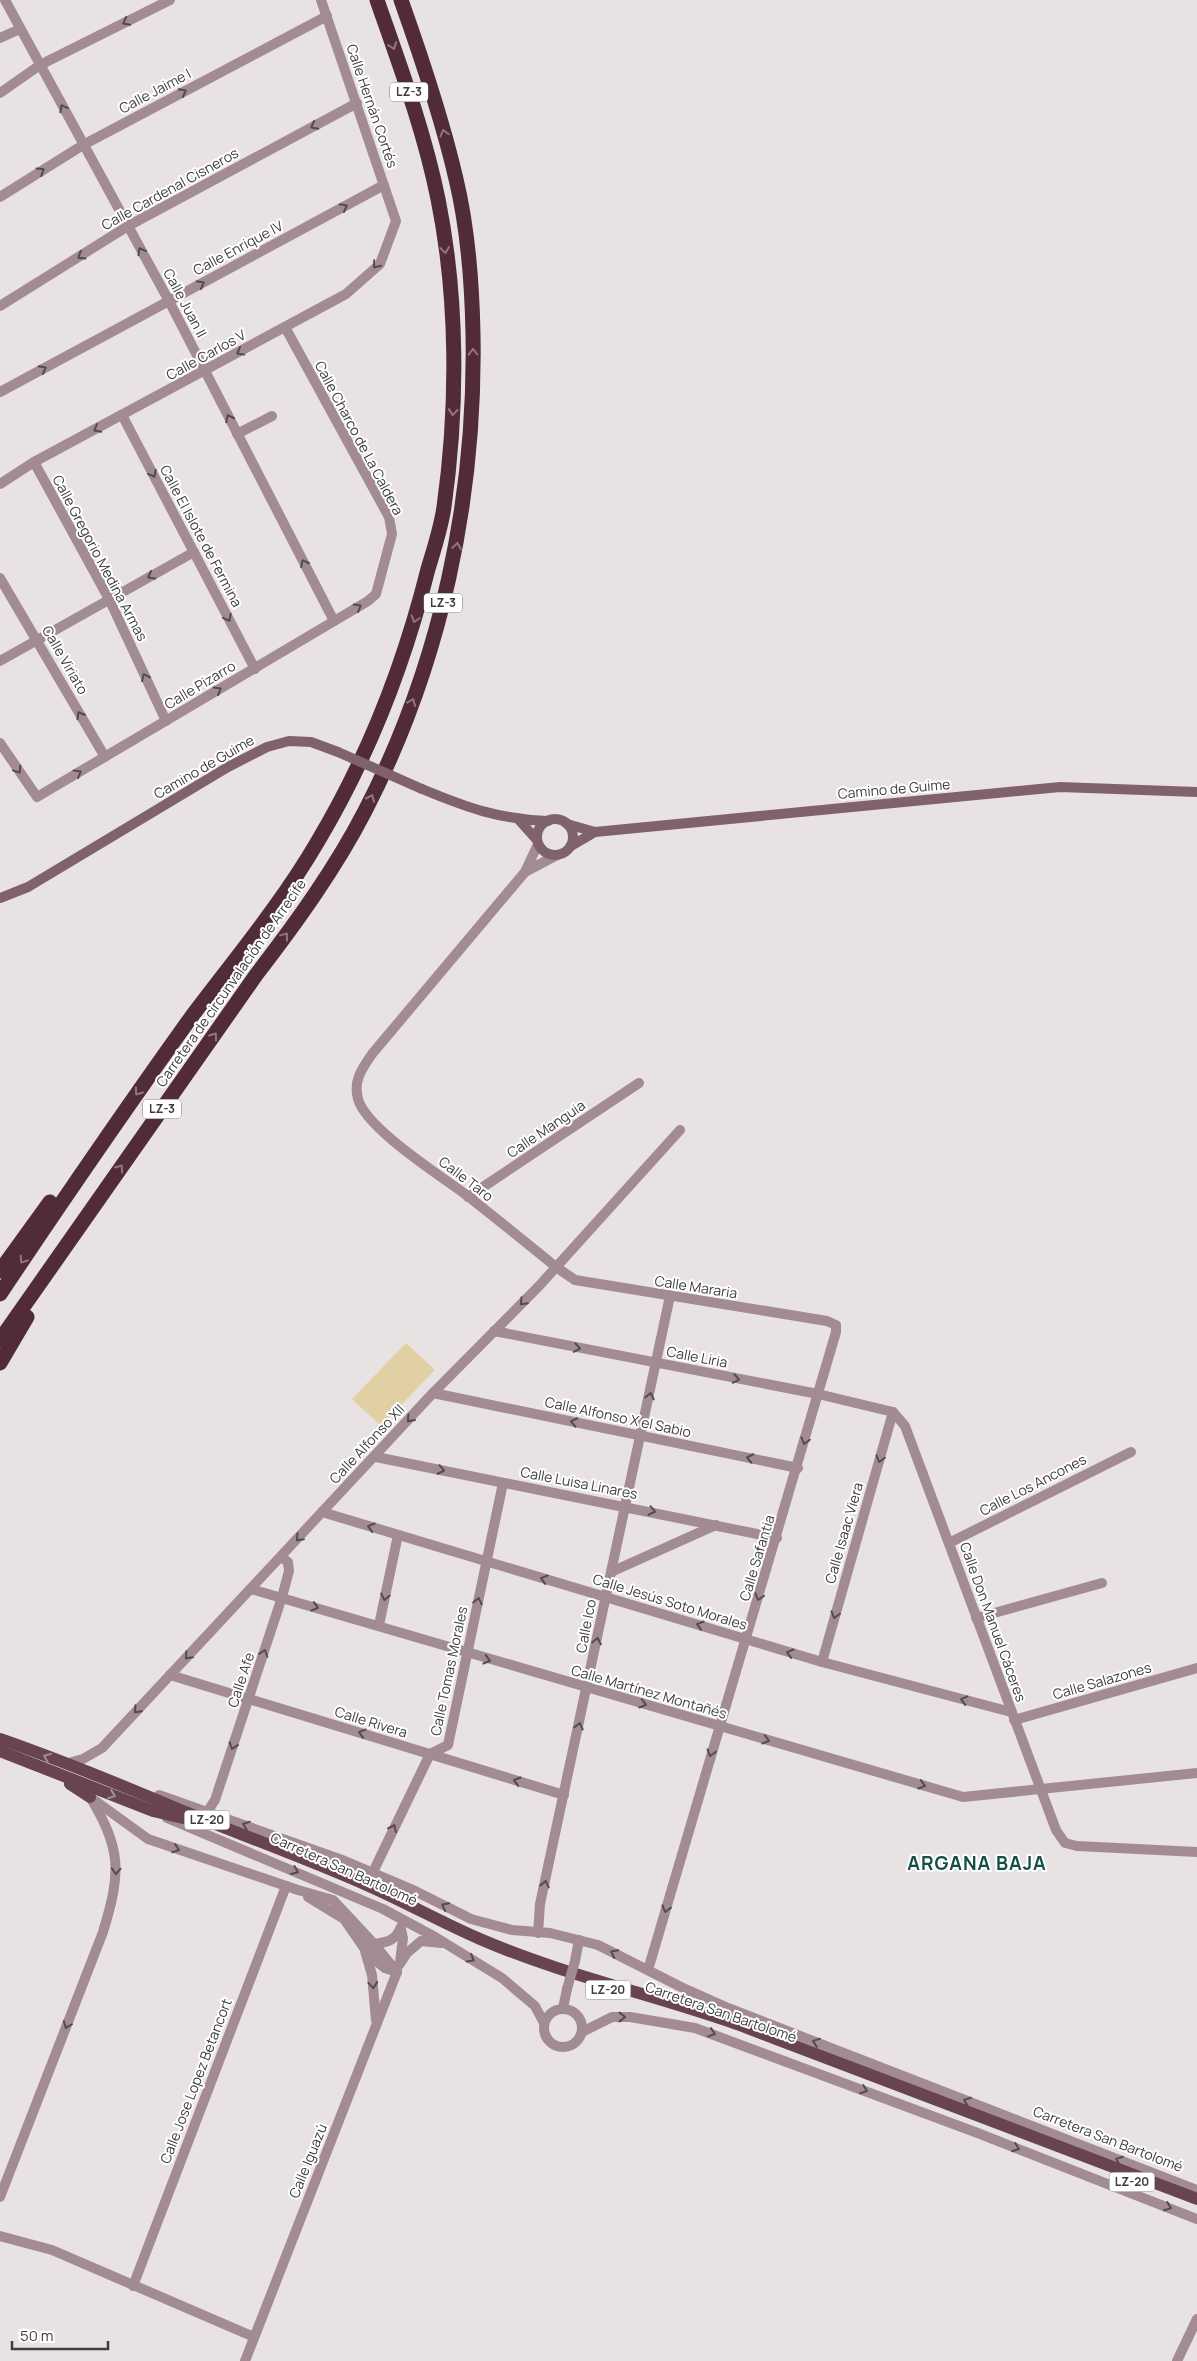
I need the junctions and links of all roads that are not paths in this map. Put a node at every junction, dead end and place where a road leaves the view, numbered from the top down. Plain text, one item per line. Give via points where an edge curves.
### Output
1 (5, 0) edge
2 (170, 0) edge
3 (321, 0) edge
4 (377, 0) edge
5 (400, 0) edge
6 (327, 16) junction
7 (20, 29) junction
8 (0, 38) edge
9 (40, 65) junction
10 (0, 94) edge
11 (357, 103) junction
12 (83, 145) junction
13 (384, 185) junction
14 (0, 198) edge
15 (396, 221) joint
16 (128, 226) junction
17 (169, 301) junction
18 (0, 306) edge
19 (285, 327) junction
20 (205, 371) junction
21 (0, 392) edge
22 (122, 416) junction
23 (272, 416) dead end
24 (237, 434) junction
25 (34, 462) junction
26 (0, 484) edge
27 (194, 552) junction
28 (0, 578) edge
29 (376, 594) joint
30 (109, 599) junction
31 (334, 622) junction
32 (37, 640) junction
33 (0, 661) edge
34 (254, 668) junction
35 (166, 721) junction
36 (0, 743) edge
37 (105, 757) junction
38 (1197, 792) edge
39 (519, 820) junction
40 (548, 821) junction
41 (567, 824) junction
42 (595, 832) junction
43 (538, 842) junction
44 (570, 846) junction
45 (557, 855) junction
46 (525, 872) junction
47 (0, 898) edge
48 (639, 1083) dead end
49 (680, 1130) dead end
50 (99, 1147) junction
51 (468, 1197) junction
52 (91, 1208) junction
53 (556, 1266) junction
54 (0, 1271) edge
55 (0, 1294) edge
56 (670, 1296) junction
57 (836, 1326) joint
58 (494, 1331) junction
59 (0, 1340) edge
60 (0, 1363) edge
61 (657, 1364) junction
62 (433, 1393) junction
63 (818, 1394) junction
64 (893, 1412) junction
65 (641, 1436) junction
66 (1131, 1452) dead end
67 (376, 1457) junction
68 (798, 1468) junction
69 (503, 1483) junction
70 (624, 1505) junction
71 (322, 1512) junction
72 (716, 1525) junction
73 (398, 1535) junction
74 (777, 1538) junction
75 (949, 1543) junction
76 (281, 1557) junction
77 (486, 1561) junction
78 (610, 1572) junction
79 (1102, 1583) dead end
80 (251, 1589) junction
81 (282, 1597) junction
82 (605, 1597) junction
83 (976, 1618) junction
84 (379, 1625) junction
85 (746, 1639) junction
86 (467, 1654) junction
87 (822, 1662) junction
88 (1197, 1668) edge
89 (170, 1675) junction
90 (588, 1689) junction
91 (249, 1699) junction
92 (1013, 1716) junction
93 (719, 1726) junction
94 (0, 1747) edge
95 (430, 1754) junction
96 (68, 1765) junction
97 (49, 1770) junction
98 (1197, 1773) edge
99 (120, 1783) junction
100 (1042, 1788) junction
101 (564, 1796) junction
102 (90, 1797) junction
103 (153, 1811) junction
104 (207, 1812) junction
105 (1197, 1852) edge
106 (373, 1872) junction
107 (286, 1886) junction
108 (298, 1890) junction
109 (394, 1915) junction
110 (401, 1928) junction
111 (538, 1933) junction
112 (579, 1940) junction
113 (374, 1944) junction
114 (446, 1944) junction
115 (364, 1948) junction
116 (398, 1968) junction
117 (648, 1970) junction
118 (563, 2008) junction
119 (544, 2023) junction
120 (377, 2024) junction
121 (582, 2032) junction
122 (1197, 2190) edge
123 (0, 2197) edge
124 (1197, 2200) edge
125 (1195, 2215) edge
126 (0, 2227) edge
127 (0, 2235) edge
128 (133, 2286) junction
129 (1196, 2326) edge
130 (254, 2337) junction
131 (245, 2361) edge
132 (1177, 2361) edge

1 - 7 street, Calle Juan II
2 -> 9 street
3 - 6 street, Calle Hernán Cortés
4 -> 50 highway, Carretera de circunvalación de Arrecife / LZ-3 via 426,144 439,202 448,271 454,404 443,510 417,616 357,770 317,844
52 -> 5 highway, Carretera de circunvalación de Arrecife / LZ-3 via 300,917 365,811 416,691 455,559 474,378 472,294 457,180 437,103
6 - 11 street, Calle Hernán Cortés
12 -> 6 street, Calle Jaime I
7 - 8 street
7 - 9 street, Calle Juan II
9 - 10 street
12 -> 9 street, Calle Juan II
11 - 13 street, Calle Hernán Cortés
11 -> 16 street, Calle Cardenal Cisneros
14 -> 12 street, Calle Jaime I
12 - 16 street, Calle Juan II
13 - 15 street, Calle Hernán Cortés
17 -> 13 street, Calle Enrique IV
15 -> 19 street, Calle Carlos V via 380,264 346,294
17 -> 16 street, Calle Juan II
16 -> 18 street, Calle Cardenal Cisneros
17 - 20 street, Calle Juan II
21 -> 17 street, Calle Enrique IV
19 -> 20 street, Calle Carlos V
19 - 29 street, Calle Charco de La Caldera via 389,517 392,534
20 - 22 street, Calle Carlos V
24 -> 20 street, Calle Juan II
22 -> 25 street, Calle Carlos V
22 -> 27 street, Calle El Islote de Fermina
23 - 24 street
31 -> 24 street, Calle Juan II
25 - 26 street, Calle Carlos V
25 - 30 street, Calle Gregorio Medina Armas
27 -> 30 street
27 -> 34 street, Calle El Islote de Fermina
28 - 32 street, Calle Viriato
31 -> 29 street, Calle Pizarro
30 - 32 street
35 -> 30 street, Calle Gregorio Medina Armas
31 - 34 street, Calle Pizarro
32 - 33 street
37 -> 32 street, Calle Viriato
35 -> 34 street, Calle Pizarro
35 - 37 street, Calle Pizarro
36 -> 37 street, Calle Pizarro via 36,797
38 - 42 main road, Camino de Guime via 1060,787
39 - 40 main road, Camino de Guime
39 - 43 main road
39 - 47 main road, Camino de Guime, bridge via 471,810 312,742 289,741 267,748 228,768 28,886
40 - 41 main road via 561,820
40 - 43 main road via 538,831
41 - 42 main road, Camino de Guime
41 - 44 main road via 572,832
42 - 44 main road, Camino de Guime
43 - 45 main road via 548,854
43 - 46 street
44 - 45 main road
45 - 46 street
46 - 51 street, Calle Taro via 372,1054 358,1075 356,1085 363,1110 403,1149
48 - 51 street, Calle Manguia
49 - 53 street, Calle Alfonso XII
50 - 54 highway, LZ-3 via 55,1196
50 -> 55 highway, Carretera de circunvalación de Arrecife / LZ-3
51 - 53 street, Calle Taro
52 - 59 highway, Carretera de circunvalación de Arrecife / LZ-3
52 - 60 highway, LZ-3
53 - 56 street, Calle Mararia via 575,1280
53 -> 58 street, Calle Alfonso XII
56 - 57 street, Calle Mararia
56 - 61 street, Calle Ico
57 - 63 street, Calle Safantia
58 -> 61 street, Calle Liria
58 - 62 street, Calle Alfonso XII
61 -> 63 street, Calle Liria
65 -> 61 street, Calle Ico
65 -> 62 street, Calle Alfonso X el Sabio
62 -> 67 street, Calle Alfonso XII
63 - 64 street, Calle Liria
63 -> 68 street, Calle Safantia
64 - 75 street, Calle Don Manuel Cáceres via 905,1426
64 -> 87 street, Calle Isaac Viera
68 -> 65 street, Calle Alfonso X el Sabio
65 - 70 street, Calle Ico
66 - 75 street, Calle Los Ancones
67 -> 69 street, Calle Luisa Linares
67 - 71 street, Calle Alfonso XII
68 - 74 street, Calle Safantia
69 - 70 street, Calle Luisa Linares
69 - 77 street, Calle Tomas Morales
70 -> 72 street, Calle Luisa Linares
70 - 78 street, Calle Ico
73 -> 71 street, Calle Jesús Soto Morales
71 -> 76 street, Calle Alfonso XII
72 - 74 street, Calle Luisa Linares
72 - 78 street
73 - 77 street, Calle Jesús Soto Morales
73 -> 84 street
74 -> 85 street, Calle Safantia
75 - 83 street, Calle Don Manuel Cáceres
76 - 80 street, Calle Alfonso XII
76 - 81 street, Calle Afe via 288,1562 289,1571
82 -> 77 street, Calle Jesús Soto Morales
86 -> 77 street, Calle Tomas Morales
78 - 82 street, Calle Ico
79 - 83 street
80 - 81 street, Calle Martínez Montañés
80 -> 89 street, Calle Alfonso XII
81 -> 84 street, Calle Martínez Montañés
91 -> 81 street, Calle Afe
85 -> 82 street, Calle Jesús Soto Morales
90 -> 82 street, Calle Ico
83 - 92 street, Calle Don Manuel Cáceres
84 - 86 street, Calle Martínez Montañés
87 -> 85 street, Calle Jesús Soto Morales
85 - 93 street, Calle Safantia
86 -> 90 street, Calle Martínez Montañés
86 - 95 street, Calle Tomas Morales via 448,1744
92 -> 87 street, Calle Jesús Soto Morales
88 - 92 street, Calle Salazones
89 - 91 street, Calle Rivera
89 -> 96 street, Calle Alfonso XII via 102,1748
90 -> 93 street, Calle Martínez Montañés
101 -> 90 street, Calle Ico
95 -> 91 street, Calle Rivera
91 -> 104 street, Calle Afe via 215,1800
92 - 100 street, Calle Don Manuel Cáceres
93 -> 100 street, Calle Martínez Montañés via 963,1797
93 -> 117 street, Calle Safantia
96 -> 94 main road, Carretera San Bartolomé / LZ-20
94 - 97 main road, Carretera San Bartolomé / LZ-20
101 -> 95 street, Calle Rivera
106 -> 95 street, Calle Tomas Morales
96 - 99 main road, LZ-20
97 - 102 main road
97 -> 103 main road, Carretera San Bartolomé / LZ-20
98 - 100 street, Calle Martínez Montañés
99 - 104 street, Carretera San Bartolomé
99 - 124 main road, Carretera San Bartolomé / LZ-20 via 294,1854 480,1939 543,1964 737,2024
100 - 105 street, Calle Don Manuel Cáceres via 1056,1830 1065,1843
111 -> 101 street, Calle Ico via 540,1904
102 -> 107 street via 148,1839
102 -> 123 street via 112,1837 116,1854 113,1901
103 -> 109 street, Carretera San Bartolomé
103 - 125 main road, Carretera San Bartolomé / LZ-20 via 174,1815 309,1866 477,1946 527,1965 734,2029
106 -> 104 street, Carretera San Bartolomé
111 -> 106 street, Carretera San Bartolomé via 471,1919
107 - 108 street
107 - 128 street, Calle Jose Lopez Betancort
108 - 113 street via 333,1900
108 - 115 street via 344,1919
109 - 110 street
109 - 114 street, Carretera San Bartolomé
110 - 113 street via 397,1937
110 - 116 street via 403,1938
111 - 112 street, Carretera San Bartolomé
117 -> 112 street, Carretera San Bartolomé via 598,1944
112 - 118 street, bridge
113 - 116 street
114 - 116 street via 421,1942 407,1953
114 -> 119 street, Carretera San Bartolomé via 502,1978 526,1997
115 - 116 street via 385,1968
115 -> 120 street via 372,1975
116 - 120 street, Calle Iguazú
122 -> 117 street, Carretera San Bartolomé via 728,2008
118 - 119 street via 551,2012
118 - 121 street via 574,2012 581,2021
119 - 121 street via 544,2033 558,2046 570,2046
120 - 130 street, Calle Iguazú
121 -> 125 street, Carretera San Bartolomé via 612,2017 695,2028
126 - 127 street
127 - 128 street via 52,2250
128 - 130 street
129 - 132 street
130 - 131 street, Calle Iguazú

